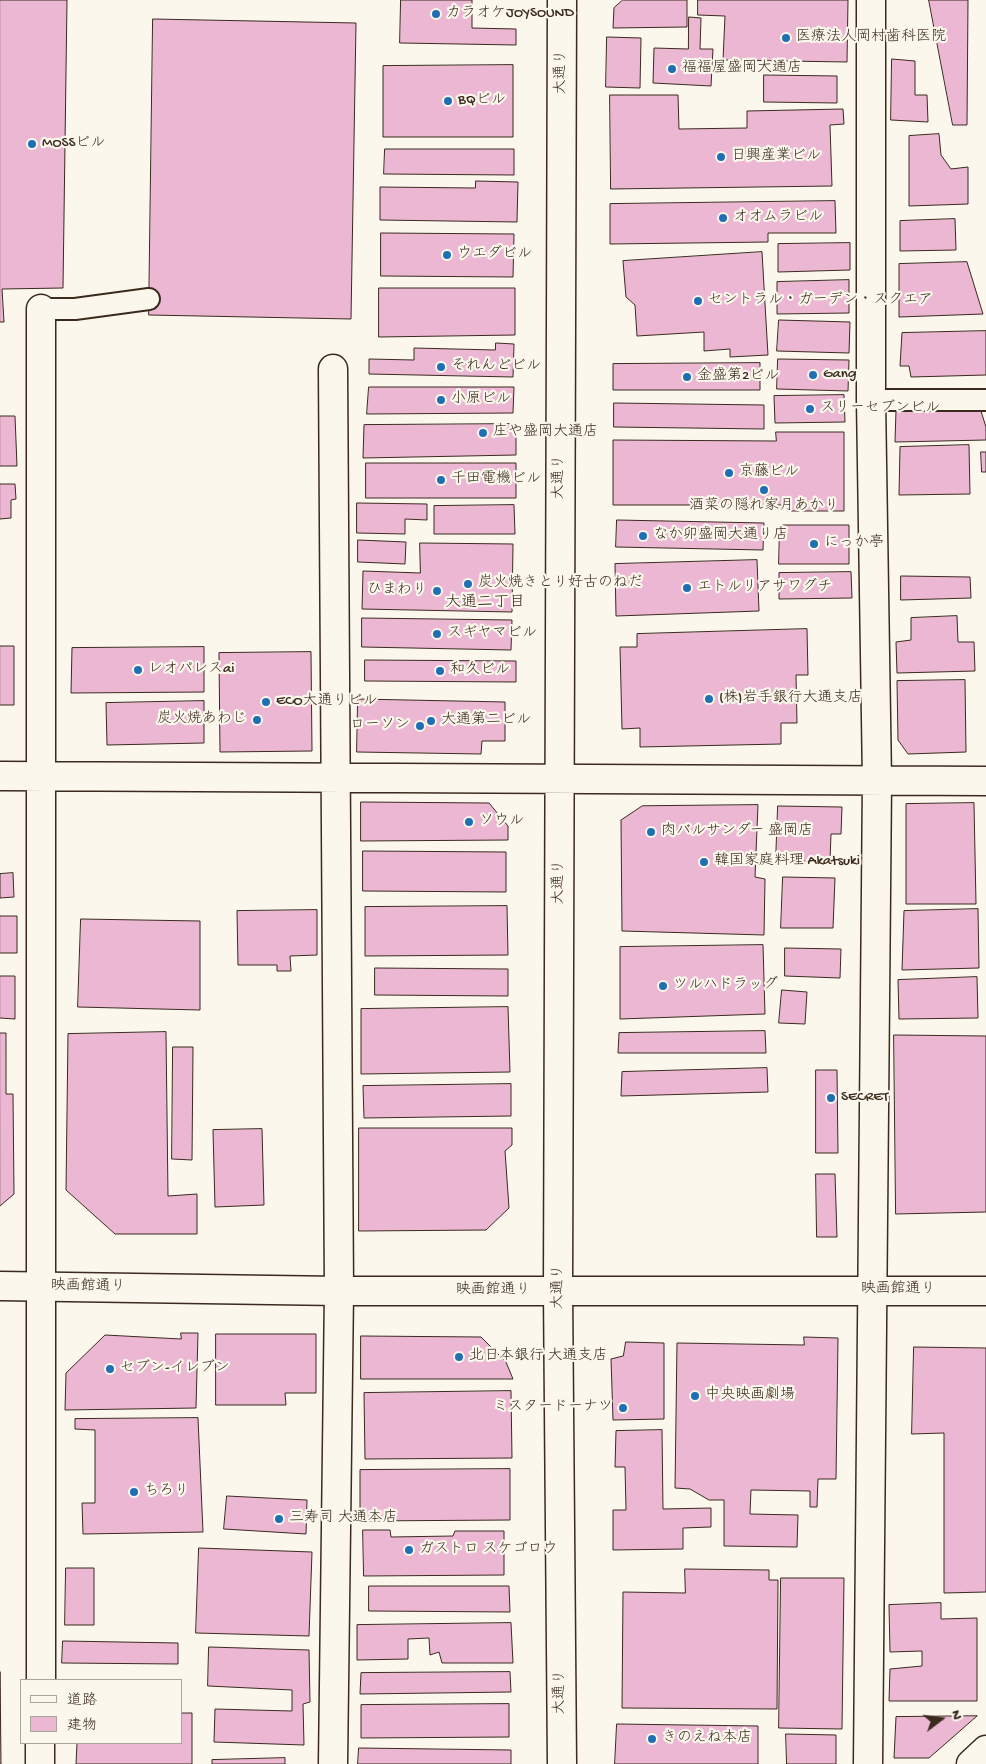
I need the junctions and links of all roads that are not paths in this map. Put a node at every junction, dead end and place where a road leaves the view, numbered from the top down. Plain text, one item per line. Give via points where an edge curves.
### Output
1 (562, 0) edge
2 (871, 0) edge
3 (150, 299) dead end
4 (41, 309) joint
5 (332, 369) dead end
6 (871, 400) junction
7 (986, 400) edge
8 (0, 776) edge
9 (42, 777) junction
10 (336, 777) junction
11 (560, 779) junction
12 (877, 781) junction
13 (986, 781) edge
14 (0, 1286) edge
15 (41, 1286) junction
16 (872, 1290) junction
17 (339, 1291) junction
18 (558, 1291) junction
19 (986, 1291) edge
20 (41, 1679) edge
21 (40, 1744) edge
22 (986, 1750) edge
23 (40, 1764) edge
24 (333, 1764) edge
25 (562, 1764) edge
26 (868, 1764) edge
27 (971, 1764) edge

1 - 11 street, 大通り
2 - 6 street
3 - 4 lane via 75,309
4 - 9 street
5 - 10 street
6 - 7 lane
6 - 12 street
8 - 9 street
9 - 10 street
9 - 15 street
10 - 11 street
10 - 17 street
11 - 12 street
11 - 18 street, 大通り
12 - 13 street
12 - 16 street
14 - 15 street, 映画館通り
15 - 17 street, 映画館通り
15 - 20 street
16 - 18 street, 映画館通り
16 - 19 street, 映画館通り
16 - 26 street
17 - 18 street, 映画館通り
17 - 24 street
18 - 25 street, 大通り
21 - 23 street
22 - 27 street

